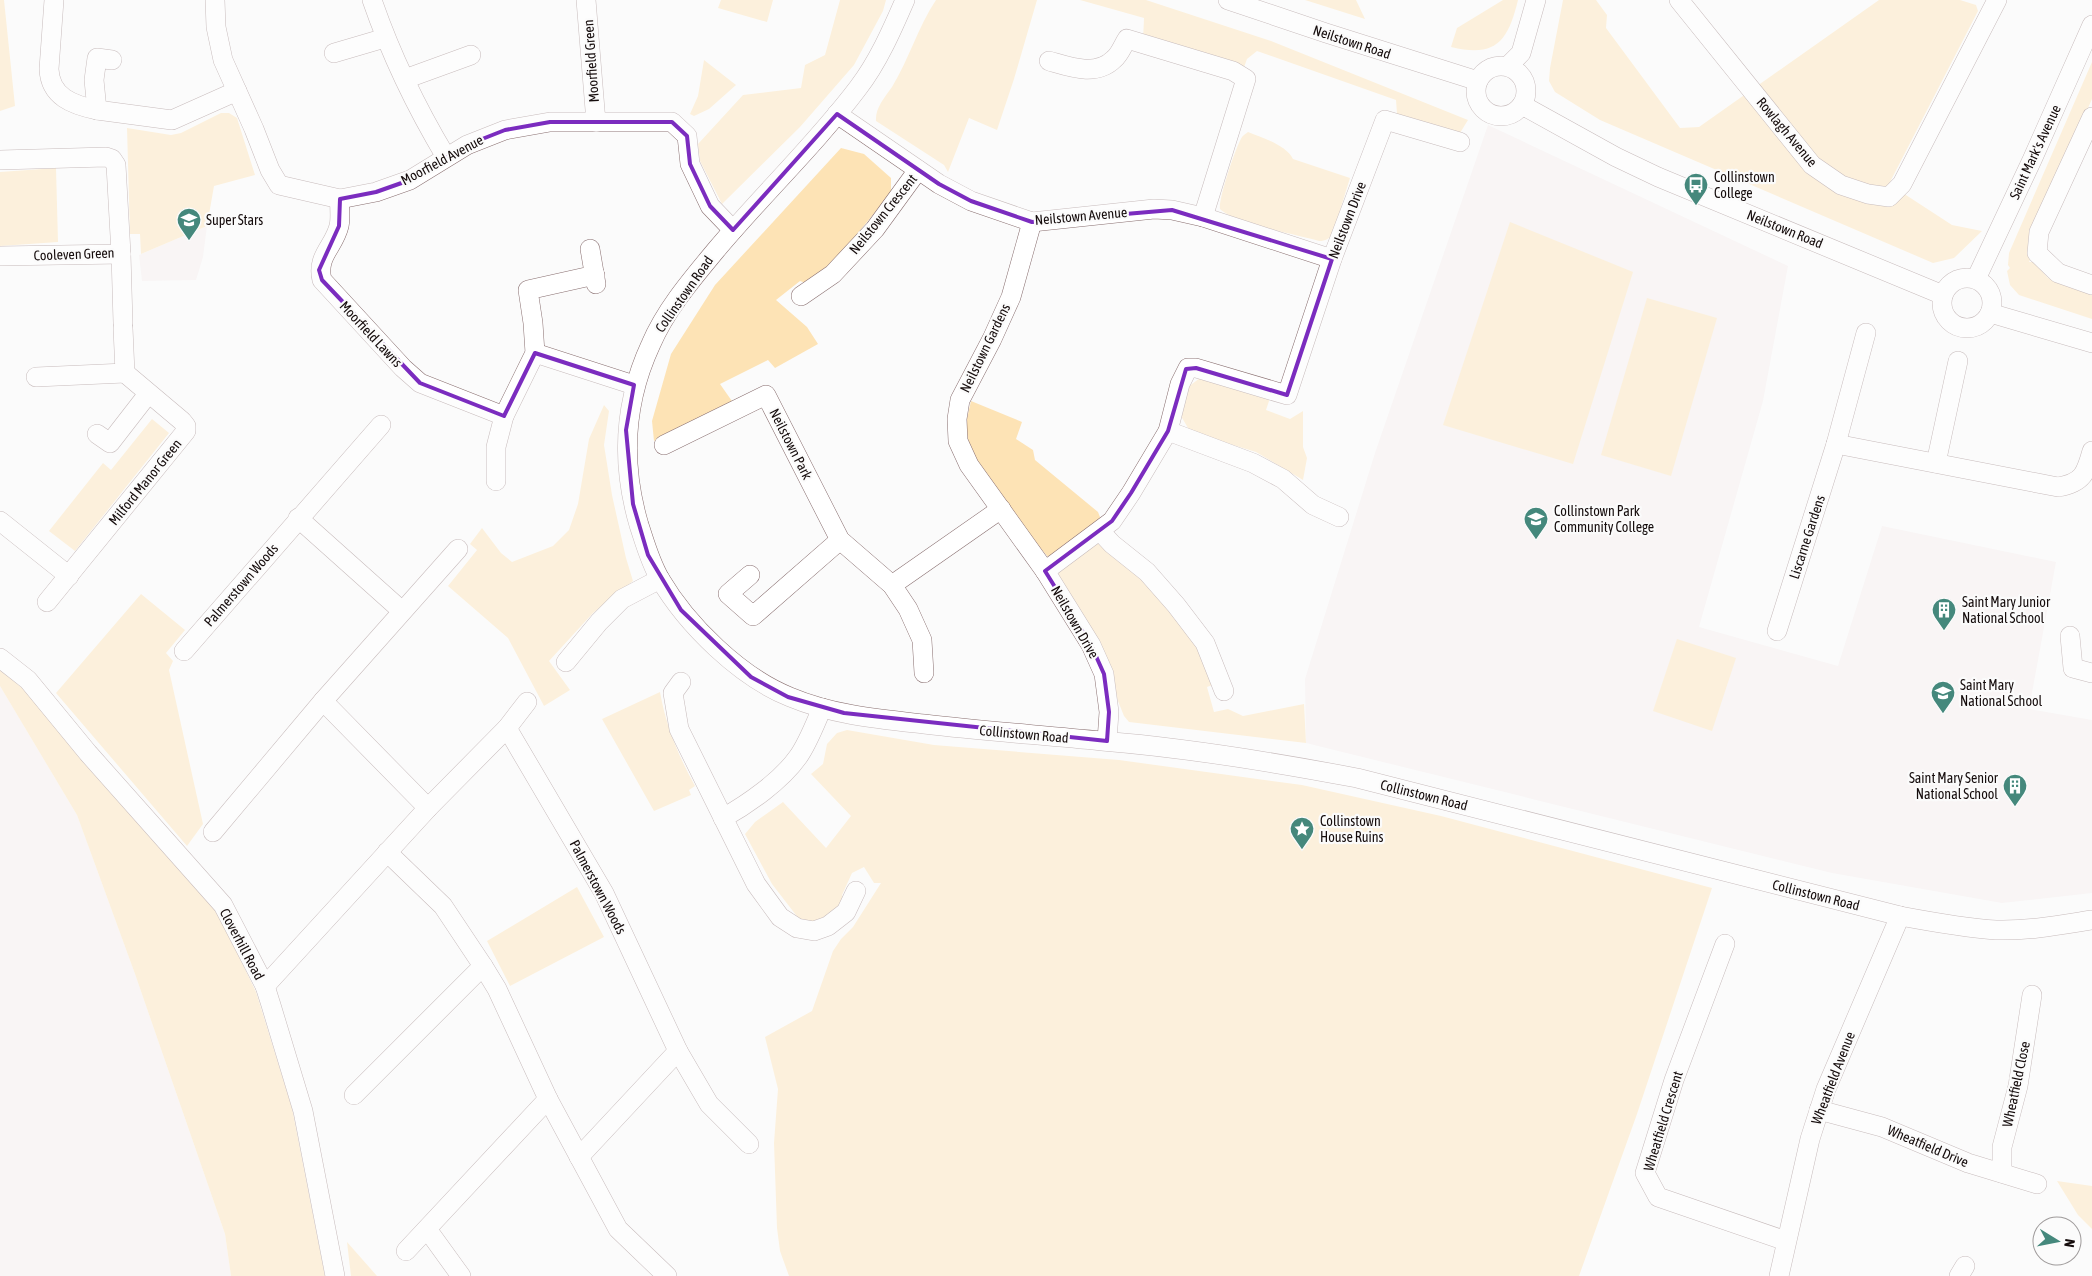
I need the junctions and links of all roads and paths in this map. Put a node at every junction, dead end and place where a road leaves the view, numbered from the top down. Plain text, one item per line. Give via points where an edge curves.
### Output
1 (54, 0) edge
2 (215, 0) edge
3 (372, 0) edge
4 (586, 0) edge
5 (906, 0) edge
6 (1228, 0) edge
7 (1536, 0) edge
8 (1679, 0) edge
9 (1997, 0) edge
10 (2092, 24) edge
11 (385, 38) junction
12 (334, 53) dead end
13 (470, 55) dead end
14 (112, 60) dead end
15 (1050, 61) dead end
16 (1508, 66) junction
17 (405, 79) junction
18 (1478, 81) junction
19 (237, 90) junction
20 (1522, 105) junction
21 (97, 110) junction
22 (837, 114) junction
23 (2092, 117) edge
24 (596, 122) junction
25 (1460, 142) dead end
26 (446, 157) junction
27 (0, 160) edge
28 (918, 170) junction
29 (340, 198) junction
30 (1203, 217) junction
31 (1032, 222) junction
32 (733, 230) junction
33 (590, 249) dead end
34 (121, 254) junction
35 (0, 256) edge
36 (1332, 259) junction
37 (1976, 279) junction
38 (2092, 285) edge
39 (1943, 295) junction
40 (801, 296) dead end
41 (1990, 313) junction
42 (1866, 333) dead end
43 (2092, 342) edge
44 (535, 353) junction
45 (1958, 361) dead end
46 (125, 373) junction
47 (36, 377) dead end
48 (634, 385) junction
49 (148, 394) junction
50 (504, 416) junction
51 (381, 425) dead end
52 (1168, 431) junction
53 (97, 434) dead end
54 (1836, 444) junction
55 (664, 445) dead end
56 (2092, 451) edge
57 (1936, 463) junction
58 (496, 481) dead end
59 (1001, 509) junction
60 (1339, 517) dead end
61 (298, 518) junction
62 (0, 522) edge
63 (1100, 531) junction
64 (840, 540) junction
65 (458, 549) dead end
66 (1044, 571) junction
67 (750, 575) dead end
68 (69, 576) junction
69 (660, 578) junction
70 (892, 585) junction
71 (47, 602) dead end
72 (402, 611) junction
73 (1777, 631) dead end
74 (2070, 636) dead end
75 (184, 651) dead end
76 (0, 658) edge
77 (566, 662) dead end
78 (924, 673) dead end
79 (2092, 673) edge
80 (681, 682) dead end
81 (1224, 691) dead end
82 (323, 701) junction
83 (527, 702) dead end
84 (822, 708) junction
85 (507, 728) junction
86 (1107, 741) junction
87 (428, 808) junction
88 (723, 818) junction
89 (213, 832) dead end
90 (387, 852) junction
91 (856, 892) dead end
92 (1900, 916) junction
93 (2092, 920) edge
94 (1725, 944) dead end
95 (483, 966) junction
96 (265, 986) junction
97 (2032, 995) dead end
98 (678, 1051) junction
99 (354, 1095) dead end
100 (548, 1099) junction
101 (1820, 1110) junction
102 (749, 1144) dead end
103 (579, 1157) junction
104 (2002, 1173) junction
105 (2037, 1184) dead end
106 (427, 1228) junction
107 (1786, 1241) junction
108 (406, 1250) dead end
109 (335, 1276) edge
110 (461, 1276) edge
111 (667, 1276) edge
112 (1779, 1276) edge

1 - 21 street via 50,79 70,103
2 - 19 street, Moorfield Avenue via 216,27 223,60
3 - 11 street
4 - 24 street, Moorfield Green
5 - 22 street, Collinstown Road via 880,54
6 - 18 street, Neilstown Road
7 - 16 street via 1521,53
8 - 9 street, Rowlagh Avenue via 1812,165 1841,185 1889,197 1902,184
10 - 37 street, Saint Mark's Avenue
11 - 12 street
11 - 17 street
13 - 17 street
14 - 21 street via 97,58 94,80
15 - 30 street via 1078,70 1100,68 1115,59 1127,39 1233,71 1246,79
16 - 18 street via 1493,66
16 - 20 street via 1518,72 1526,84
17 - 26 street
18 - 20 street via 1476,97 1492,115 1508,116
19 - 21 street via 172,120
19 - 29 street, Moorfield Avenue via 279,185
20 - 39 street, Neilstown Road via 1658,177
22 - 28 street, Neilstown Avenue
22 - 32 street, Collinstown Road
23 - 38 street via 2039,232 2037,253 2058,273
24 - 26 street, Moorfield Avenue via 550,122 505,130
24 - 32 street, Moorfield Avenue via 672,122 680,128 687,136 690,164 710,206
25 - 36 street, Neilstown Drive via 1386,120
26 - 29 street, Moorfield Avenue via 410,180 376,192
27 - 34 street, Cooleven Green via 112,159 116,165
28 - 31 street, Neilstown Avenue via 972,201
28 - 40 street, Neilstown Crescent via 875,229 833,274
29 - 50 street, Moorfield Lawns via 339,226 319,270 322,280 402,368 420,383
30 - 31 street, Neilstown Avenue via 1154,209
30 - 36 street, Neilstown Avenue
31 - 59 street, Neilstown Gardens via 1010,297 960,400 957,420 958,441 969,466
32 - 48 street, Collinstown Road via 671,309 651,342
33 - 44 street via 596,280 528,290
34 - 35 street, Cooleven Green
34 - 46 street
36 - 52 street, Neilstown Drive via 1286,400 1188,368 1180,384
37 - 39 street via 1956,280
37 - 41 street via 1983,283 1992,297
39 - 41 street via 1943,312 1962,328 1979,325
41 - 43 street
42 - 54 street, Liscarne Gardens
44 - 48 street
44 - 50 street
45 - 57 street
46 - 47 street
46 - 49 street, Milford Manor Green
48 - 69 street, Collinstown Road via 626,430 633,504 648,555
49 - 53 street via 110,443
49 - 68 street, Milford Manor Green via 182,421 186,432
50 - 58 street via 496,447
51 - 61 street, Palmerstown Woods
52 - 60 street via 1253,463 1284,479 1314,504
52 - 63 street, Neilstown Drive via 1112,521
54 - 57 street
54 - 73 street, Liscarne Gardens
55 - 64 street, Neilstown Park via 766,395
56 - 57 street via 2080,480 2058,487
59 - 66 street, Neilstown Gardens
59 - 70 street
61 - 72 street
61 - 75 street, Palmerstown Woods
62 - 68 street
63 - 66 street, Neilstown Drive
63 - 81 street via 1147,572 1176,605 1205,643
64 - 67 street via 753,616 728,594
64 - 70 street, Neilstown Park
65 - 72 street
66 - 86 street, Neilstown Drive via 1091,644 1104,674 1109,712
68 - 71 street, Milford Manor Green
69 - 77 street via 622,599 598,622
69 - 84 street, Collinstown Road via 682,610 710,641 751,677 788,696
70 - 78 street, Neilstown Park via 908,608 922,640
72 - 82 street
74 - 79 street via 2073,668
76 - 96 street, Cloverhill Road via 28,680 223,905
80 - 88 street via 673,693 679,729
82 - 87 street
82 - 89 street
83 - 85 street
84 - 86 street, Collinstown Road via 894,721
84 - 88 street via 798,757 766,790
85 - 87 street
85 - 98 street, Palmerstown Woods via 604,893
86 - 92 street, Collinstown Road via 1279,763 1357,778
87 - 90 street
88 - 91 street via 756,884 780,917 796,928 814,932 828,926 846,912
90 - 95 street via 443,906
90 - 96 street
92 - 93 street, Collinstown Road via 1997,930 2040,928
92 - 101 street, Wheatfield Avenue
94 - 107 street, Wheatfield Crescent via 1674,1080 1645,1173 1658,1197
95 - 99 street
95 - 100 street
96 - 109 street, Cloverhill Road via 303,1111
97 - 104 street, Wheatfield Close via 2018,1086 2002,1147
98 - 102 street, Palmerstown Woods via 710,1104
98 - 103 street
100 - 103 street
100 - 106 street
101 - 104 street, Wheatfield Drive via 1882,1127 1968,1164
101 - 107 street, Wheatfield Avenue via 1810,1138
103 - 111 street via 618,1229
104 - 105 street, Wheatfield Drive
106 - 108 street
106 - 110 street
107 - 112 street, Wheatfield Avenue

